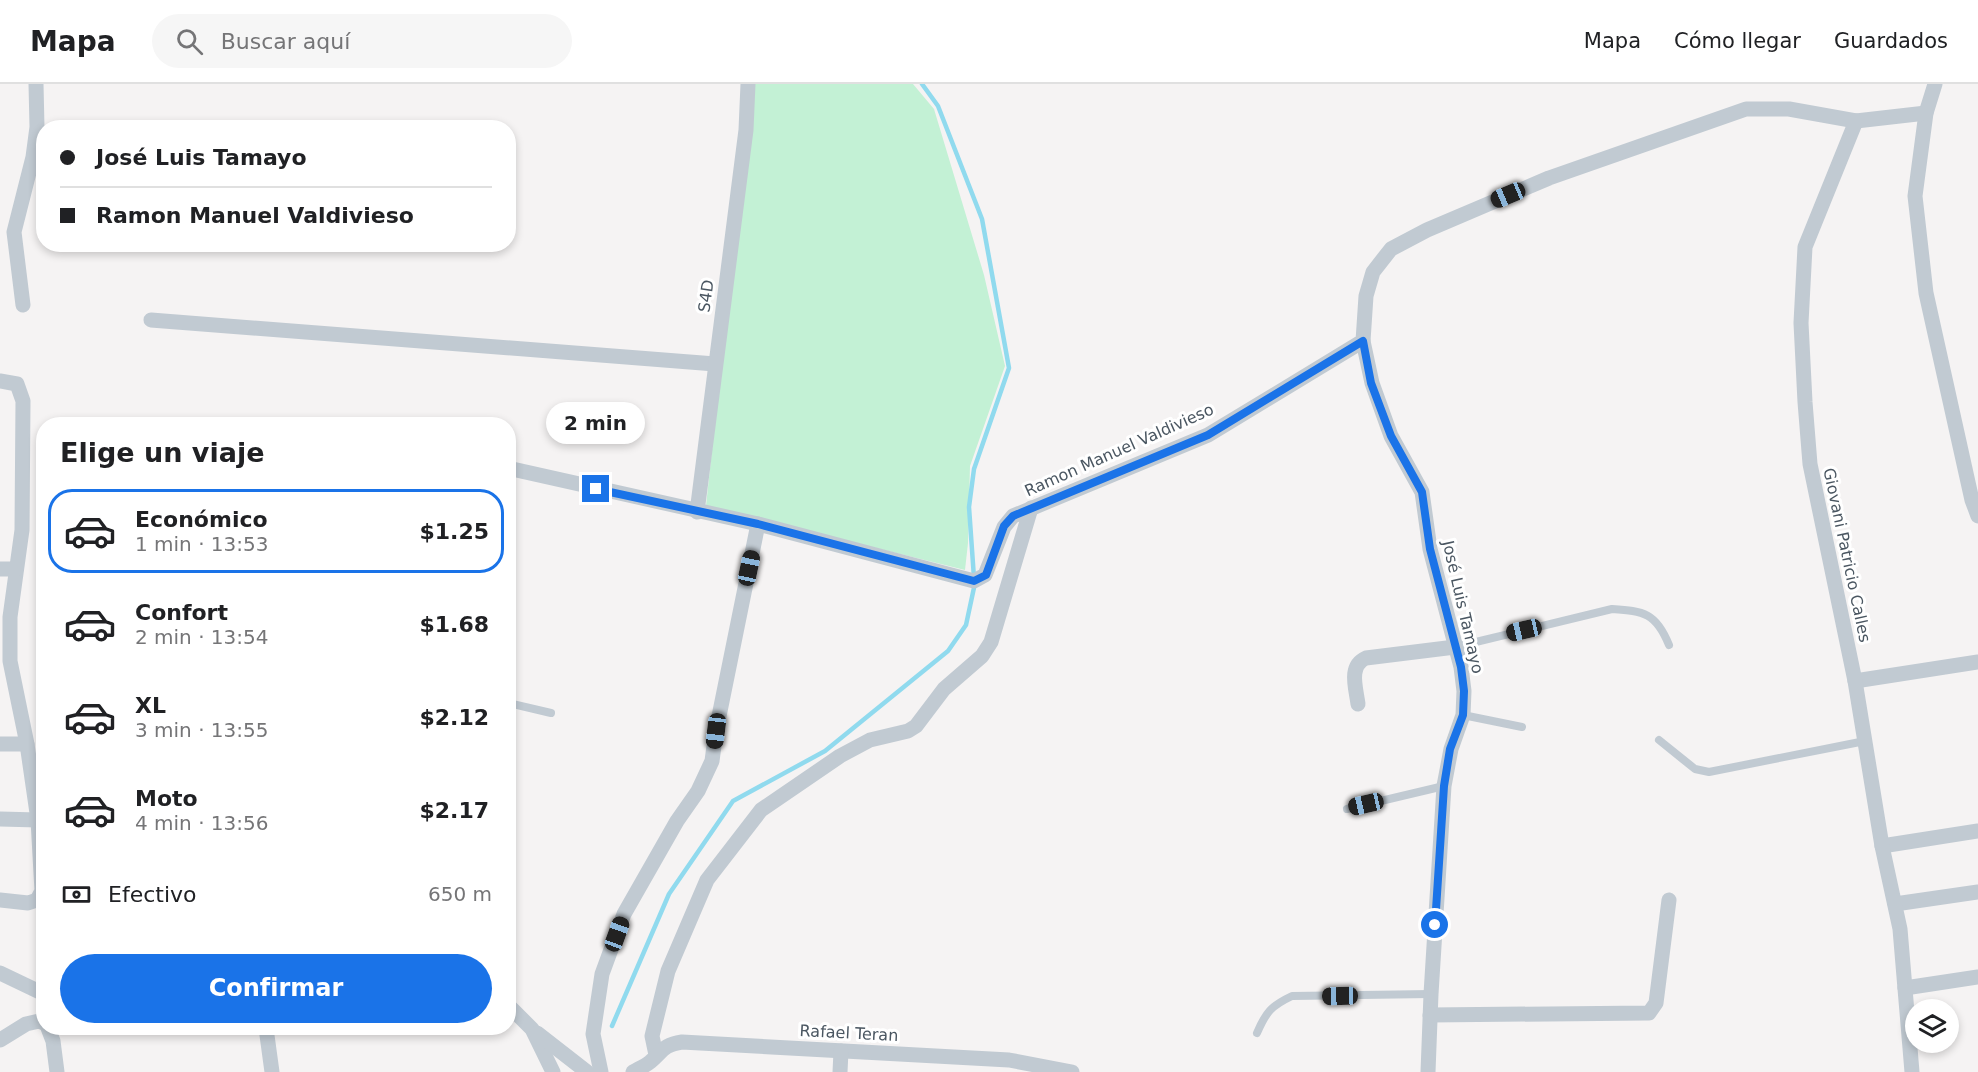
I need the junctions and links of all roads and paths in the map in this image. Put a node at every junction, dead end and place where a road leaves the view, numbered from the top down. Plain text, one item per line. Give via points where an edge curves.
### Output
1 (36, 84) edge
2 (748, 84) edge
3 (1935, 84) edge
4 (1926, 113) junction
5 (1856, 121) junction
6 (7, 232) edge
7 (23, 305) dead end
8 (151, 320) dead end
9 (1363, 341) junction
10 (715, 364) junction
11 (0, 381) edge
12 (516, 470) edge
13 (1031, 508) junction
14 (697, 512) junction
15 (1978, 516) edge
16 (758, 524) junction
17 (8, 569) edge
18 (1669, 645) dead end
19 (1455, 647) junction
20 (5, 660) edge
21 (1978, 662) edge
22 (1854, 681) junction
23 (1358, 704) dead end
24 (516, 705) edge
25 (551, 713) dead end
26 (1463, 715) junction
27 (1522, 727) dead end
28 (1659, 740) dead end
29 (1865, 741) junction
30 (0, 744) edge
31 (27, 744) junction
32 (1444, 786) junction
33 (36, 806) edge
34 (1347, 808) dead end
35 (0, 819) edge
36 (36, 820) edge
37 (1978, 831) edge
38 (1882, 846) junction
39 (1978, 892) edge
40 (0, 900) edge
41 (36, 900) edge
42 (1669, 900) dead end
43 (1895, 904) junction
44 (0, 974) edge
45 (1978, 977) edge
46 (1905, 988) junction
47 (36, 990) edge
48 (1431, 994) junction
49 (516, 1013) edge
50 (1430, 1015) junction
51 (36, 1022) edge
52 (532, 1029) junction
53 (1257, 1033) dead end
54 (51, 1035) edge
55 (267, 1035) edge
56 (0, 1040) edge
57 (841, 1051) junction
58 (656, 1055) junction
59 (57, 1072) edge
60 (272, 1072) edge
61 (553, 1072) edge
62 (586, 1072) edge
63 (601, 1072) edge
64 (633, 1072) edge
65 (840, 1072) edge
66 (1072, 1072) edge
67 (1428, 1072) edge
68 (1912, 1072) edge

1 - 6 street via 36,137
2 - 10 street, S4D via 746,130
3 - 4 street
4 - 5 street
4 - 15 street via 1915,196 1926,293
5 - 9 street via 1789,109 1746,109 1549,178 1427,230 1391,249 1373,272 1366,296
5 - 22 street, Giovani Patricio Calles via 1805,247 1801,323 1810,464
6 - 7 street
8 - 10 street
9 - 13 street, Ramon Manuel Valdivieso via 1208,435
9 - 19 street, José Luis Tamayo via 1371,383 1391,436 1422,492 1430,549
10 - 14 street, S4D
11 - 17 street via 17,384 23,401 22,530
12 - 14 street, Ramon Manuel Valdivieso
13 - 16 street, Ramon Manuel Valdivieso via 1008,521 986,575 974,581
13 - 58 street via 991,642 982,656 944,689 916,726 870,740 840,756 761,810 707,880 668,971 652,1036
14 - 16 street, Ramon Manuel Valdivieso
16 - 63 street via 712,761 624,914 602,974 593,1034
17 - 20 street via 10,617
18 - 19 lane via 1653,617 1638,610 1612,609
19 - 23 street via 1361,660 1354,671
19 - 26 street, José Luis Tamayo via 1464,691
20 - 31 street
21 - 22 street
22 - 29 street, Giovani Patricio Calles
24 - 25 lane
26 - 27 lane
26 - 32 street, José Luis Tamayo via 1450,749
28 - 29 lane via 1695,769 1709,772
29 - 38 street, Giovani Patricio Calles
30 - 31 street
31 - 33 street
32 - 34 lane
32 - 48 street, José Luis Tamayo
35 - 36 street
37 - 38 street
38 - 43 street, Giovani Patricio Calles
39 - 43 street
40 - 41 street
42 - 50 street via 1656,1003 1649,1013
43 - 46 street, Giovani Patricio Calles
44 - 47 street
45 - 46 street
46 - 68 street, Giovani Patricio Calles
48 - 50 street, José Luis Tamayo
48 - 53 lane via 1292,996 1266,1012
49 - 52 street
50 - 67 street, José Luis Tamayo
51 - 56 street
52 - 61 street
52 - 62 street
54 - 59 street
55 - 60 street
57 - 58 street, Rafael Teran via 682,1042 672,1043
57 - 65 street
57 - 66 street, Rafael Teran via 1009,1060
58 - 64 street, Rafael Teran

